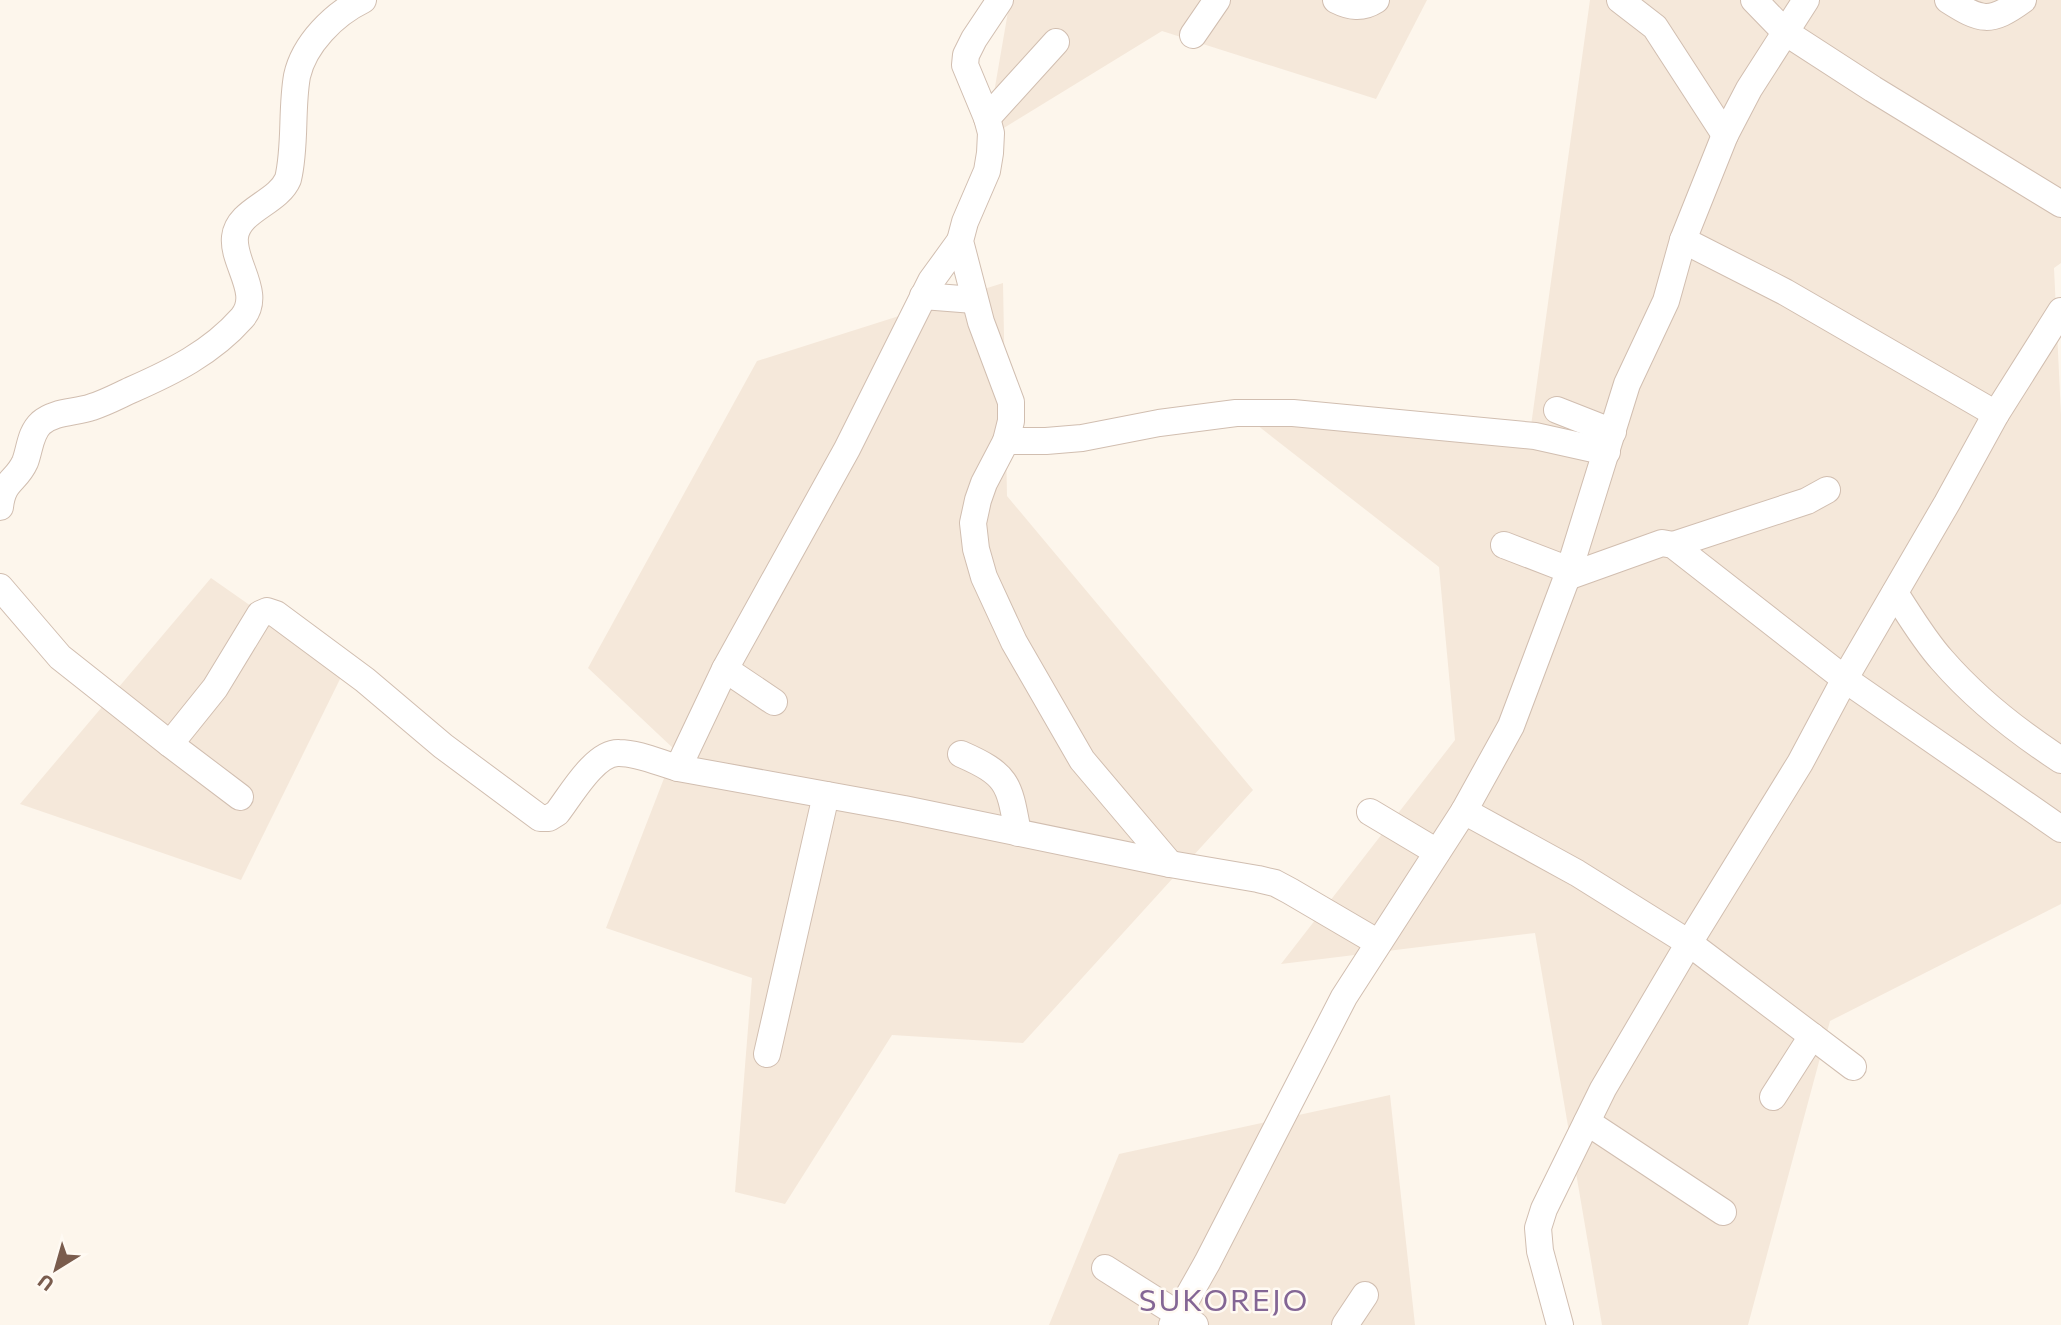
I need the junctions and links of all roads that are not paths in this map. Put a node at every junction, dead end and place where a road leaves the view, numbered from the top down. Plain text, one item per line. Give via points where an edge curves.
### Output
1 (363, 0) edge
2 (1000, 0) edge
3 (1217, 0) edge
4 (1336, 0) edge
5 (1376, 0) edge
6 (1620, 0) edge
7 (1754, 0) edge
8 (1806, 0) edge
9 (1948, 0) edge
10 (2022, 0) edge
11 (1785, 32) junction
12 (1193, 35) dead end
13 (1056, 42) dead end
14 (987, 117) junction
15 (1725, 135) junction
16 (2061, 204) edge
17 (1684, 240) junction
18 (960, 241) junction
19 (923, 296) junction
20 (974, 300) junction
21 (2061, 311) edge
22 (1557, 410) dead end
23 (1996, 414) junction
24 (1006, 441) junction
25 (1610, 442) junction
26 (1827, 489) dead end
27 (0, 508) edge
28 (1504, 545) dead end
29 (1673, 545) junction
30 (1568, 574) junction
31 (0, 587) edge
32 (1895, 593) junction
33 (725, 669) junction
34 (1846, 680) junction
35 (774, 702) dead end
36 (170, 744) junction
37 (961, 754) dead end
38 (2061, 760) edge
39 (678, 768) junction
40 (826, 795) junction
41 (240, 797) dead end
42 (1464, 811) junction
43 (1370, 812) dead end
44 (2061, 829) edge
45 (1018, 833) junction
46 (1437, 852) junction
47 (1170, 864) junction
48 (1377, 942) junction
49 (1689, 943) junction
50 (1812, 1036) junction
51 (767, 1054) dead end
52 (1853, 1067) dead end
53 (1773, 1097) dead end
54 (1587, 1122) junction
55 (1723, 1212) dead end
56 (1105, 1268) dead end
57 (1365, 1295) dead end
58 (1181, 1322) edge
59 (1345, 1325) edge
60 (1560, 1325) edge

1 - 27 street via 326,26 304,59 297,75 288,179 284,189 241,223 235,235 249,309 210,348 175,371 40,424 25,461 4,489
2 - 14 street via 966,55 965,65
3 - 12 street
4 - 5 street via 1353,7
6 - 15 street via 1655,27
7 - 11 street
8 - 11 street
9 - 10 street via 1972,15 1987,17 2003,15
11 - 15 street
11 - 16 street
13 - 14 street
14 - 18 street via 987,171
15 - 17 street
17 - 23 street via 1785,292
17 - 25 street via 1666,300 1627,384
18 - 19 street
18 - 20 street
19 - 20 street
19 - 33 street via 847,449
20 - 24 street via 1011,402
21 - 23 street
22 - 25 street
23 - 32 street
24 - 25 street via 1046,442 1203,417 1293,413
24 - 47 street via 984,483 973,523 984,577 1014,642 1082,760
25 - 30 street
26 - 29 street via 1807,501
28 - 30 street
29 - 30 street via 1662,543
29 - 34 street
30 - 42 street via 1511,726
31 - 36 street via 60,657
32 - 34 street
32 - 38 street via 1941,659 2004,718
33 - 35 street
33 - 39 street
34 - 44 street
34 - 49 street
36 - 39 street via 215,688 260,614 267,611 343,664 540,818 557,813 598,760 609,754
36 - 41 street
37 - 45 street via 987,765 1002,778
39 - 40 street
40 - 45 street
40 - 51 street
42 - 46 street
42 - 49 street via 1577,873
43 - 46 street
45 - 47 street
46 - 48 street
47 - 48 street via 1275,883
48 - 58 street via 1332,1019
49 - 50 street
49 - 54 street
50 - 52 street
50 - 53 street
54 - 55 street
54 - 60 street via 1538,1228
56 - 58 street
57 - 59 street

